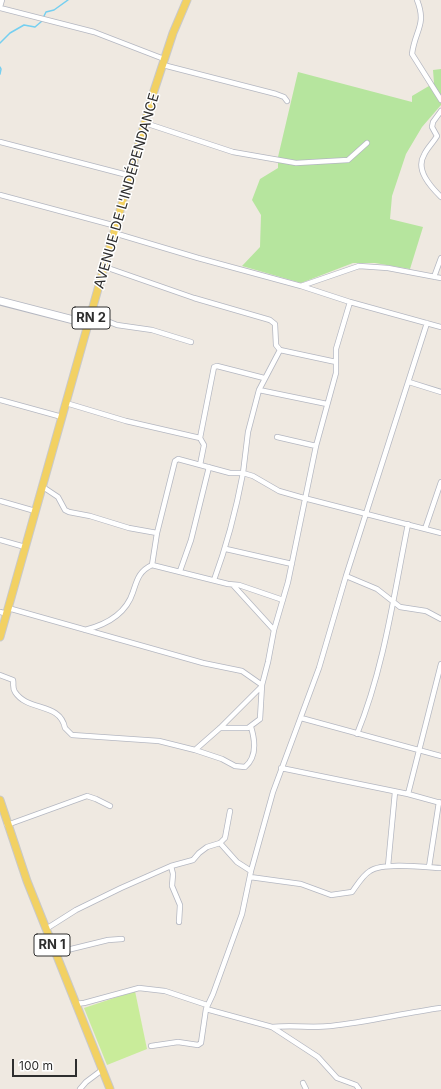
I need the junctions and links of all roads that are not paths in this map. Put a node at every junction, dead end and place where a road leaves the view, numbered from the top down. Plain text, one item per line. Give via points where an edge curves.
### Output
1 (2, 0) edge
2 (187, 0) edge
3 (417, 0) edge
4 (0, 8) edge
5 (164, 62) junction
6 (441, 100) edge
7 (287, 101) dead end
8 (441, 111) edge
9 (145, 123) junction
10 (0, 142) edge
11 (367, 143) dead end
12 (131, 176) junction
13 (0, 195) edge
14 (441, 197) edge
15 (115, 229) junction
16 (441, 258) edge
17 (105, 267) junction
18 (434, 277) junction
19 (441, 278) edge
20 (301, 286) junction
21 (0, 301) edge
22 (350, 302) junction
23 (92, 315) junction
24 (427, 323) junction
25 (89, 324) junction
26 (441, 327) edge
27 (191, 342) dead end
28 (280, 350) junction
29 (336, 362) junction
30 (264, 378) junction
31 (409, 382) junction
32 (259, 390) junction
33 (441, 392) edge
34 (0, 400) edge
35 (66, 403) junction
36 (327, 404) junction
37 (62, 417) junction
38 (277, 437) dead end
39 (200, 438) junction
40 (316, 446) junction
41 (200, 465) junction
42 (209, 467) junction
43 (243, 474) junction
44 (441, 482) edge
45 (43, 487) junction
46 (305, 497) junction
47 (0, 501) edge
48 (35, 511) junction
49 (366, 514) junction
50 (408, 524) junction
51 (425, 529) junction
52 (157, 533) junction
53 (441, 533) edge
54 (0, 540) edge
55 (25, 547) junction
56 (226, 549) junction
57 (292, 564) junction
58 (152, 565) junction
59 (180, 571) junction
60 (346, 576) junction
61 (214, 580) junction
62 (233, 585) junction
63 (283, 600) junction
64 (393, 601) junction
65 (5, 611) edge
66 (441, 619) edge
67 (84, 630) junction
68 (274, 630) junction
69 (0, 637) edge
70 (441, 664) edge
71 (0, 674) edge
72 (262, 686) junction
73 (253, 695) junction
74 (261, 696) junction
75 (301, 718) junction
76 (251, 727) junction
77 (220, 728) junction
78 (357, 734) junction
79 (195, 750) junction
80 (419, 751) junction
81 (441, 756) edge
82 (282, 768) junction
83 (395, 792) junction
84 (408, 794) junction
85 (0, 800) edge
86 (440, 803) edge
87 (110, 806) dead end
88 (230, 811) dead end
89 (7, 824) junction
90 (220, 843) junction
91 (171, 866) junction
92 (388, 866) junction
93 (429, 867) junction
94 (441, 868) edge
95 (251, 871) junction
96 (250, 876) junction
97 (179, 922) dead end
98 (46, 929) junction
99 (122, 939) dead end
100 (55, 953) junction
101 (75, 1004) junction
102 (207, 1007) junction
103 (441, 1008) edge
104 (272, 1027) junction
105 (151, 1046) dead end
106 (102, 1070) junction
107 (303, 1083) dead end
108 (80, 1089) edge
109 (110, 1089) edge
110 (306, 1089) edge
111 (359, 1089) edge

1 - 4 street
2 - 5 main road, AVENUE DE L'INDÉPENDANCE / RN 2
3 - 6 street via 422,20 412,54
4 - 5 street via 94,32
5 - 7 street via 276,94
5 - 9 main road, AVENUE DE L'INDÉPENDANCE / RN 2
8 - 14 street via 432,127 437,136 423,156 421,165 424,176
9 - 11 street via 233,152 296,163 348,160
9 - 12 main road, AVENUE DE L'INDÉPENDANCE / RN 2
10 - 12 street
12 - 15 main road, AVENUE DE L'INDÉPENDANCE / RN 2
13 - 15 street
15 - 17 main road, AVENUE DE L'INDÉPENDANCE / RN 2
15 - 20 street via 198,258
16 - 18 street
17 - 23 main road, AVENUE DE L'INDÉPENDANCE / RN 2
17 - 28 street via 194,298 270,320 275,324 276,345
18 - 19 street
18 - 20 street via 388,268 359,266
20 - 22 street
21 - 25 street
22 - 24 street
22 - 29 street via 336,349
23 - 25 main road, AVENUE DE L'INDÉPENDANCE / RN 2
23 - 27 street via 117,325 152,330
24 - 26 street
24 - 31 street
25 - 35 main road, AVENUE DE L'INDÉPENDANCE / RN 2
28 - 29 street
28 - 30 street
29 - 36 street via 336,373
30 - 32 street
30 - 39 street via 214,367
31 - 33 street
31 - 49 street
32 - 36 street
32 - 43 street via 248,432
34 - 37 street
35 - 37 main road, AVENUE DE L'INDÉPENDANCE / RN 2
35 - 39 street via 126,422
36 - 40 street
37 - 45 main road, AVENUE DE L'INDÉPENDANCE / RN 2
38 - 40 street
39 - 41 street via 204,445
40 - 46 street
41 - 42 street
41 - 52 street via 175,461
42 - 43 street
42 - 59 street
43 - 46 street via 253,476 279,491
43 - 56 street
44 - 51 street
45 - 48 main road, AVENUE DE L'INDÉPENDANCE / RN 2
45 - 52 street via 58,497 65,510 69,512
46 - 49 street
46 - 57 street
47 - 48 street
48 - 55 main road, AVENUE DE L'INDÉPENDANCE / RN 2
49 - 50 street
49 - 60 street
50 - 51 street
50 - 64 street
51 - 53 street
52 - 58 street
54 - 55 street
55 - 65 main road, AVENUE DE L'INDÉPENDANCE / RN 2
56 - 57 street
56 - 61 street
57 - 63 street
58 - 59 street
58 - 67 street via 141,571 134,584 133,593 120,612 102,625
59 - 61 street
60 - 64 street via 377,589
60 - 75 street via 319,668
61 - 62 street
62 - 63 street via 239,584
62 - 68 street
63 - 68 street
64 - 66 street via 400,607 426,611
64 - 78 street via 378,673
65 - 67 street
65 - 69 main road, AVENUE DE L'INDÉPENDANCE / RN 2
67 - 72 street via 203,663 242,671
68 - 72 street
70 - 80 street
71 - 79 street via 13,680 13,689 18,696 42,709 58,714 72,735 159,741
72 - 73 street
72 - 74 street
73 - 74 street
73 - 77 street
74 - 76 street via 260,719
75 - 78 street
75 - 82 street
76 - 77 street
76 - 79 street via 254,746 252,757 245,767 235,766
77 - 79 street
78 - 80 street
80 - 81 street
80 - 84 street
82 - 83 street
82 - 95 street via 271,797
83 - 84 street
83 - 92 street
84 - 86 street
85 - 89 main road, RN 1
86 - 93 street
87 - 89 street via 87,796
88 - 90 street via 225,838
89 - 98 main road, RN 1
90 - 91 street via 199,853 194,860
90 - 95 street via 237,862
91 - 97 street via 172,886 180,905
91 - 98 street via 90,903
92 - 93 street
92 - 96 street via 368,872 352,892 331,895 302,884
93 - 94 street
95 - 96 street
96 - 102 street via 240,921
98 - 100 main road, RN 1
99 - 100 street
100 - 101 main road, RN 1
101 - 102 street via 139,988 165,991
101 - 106 main road, RN 1
102 - 104 street
102 - 105 street via 201,1043 198,1045 178,1042
103 - 104 street via 330,1026
104 - 111 street via 318,1057 337,1078 356,1085
106 - 108 street
106 - 109 main road, RN 1
107 - 110 street

